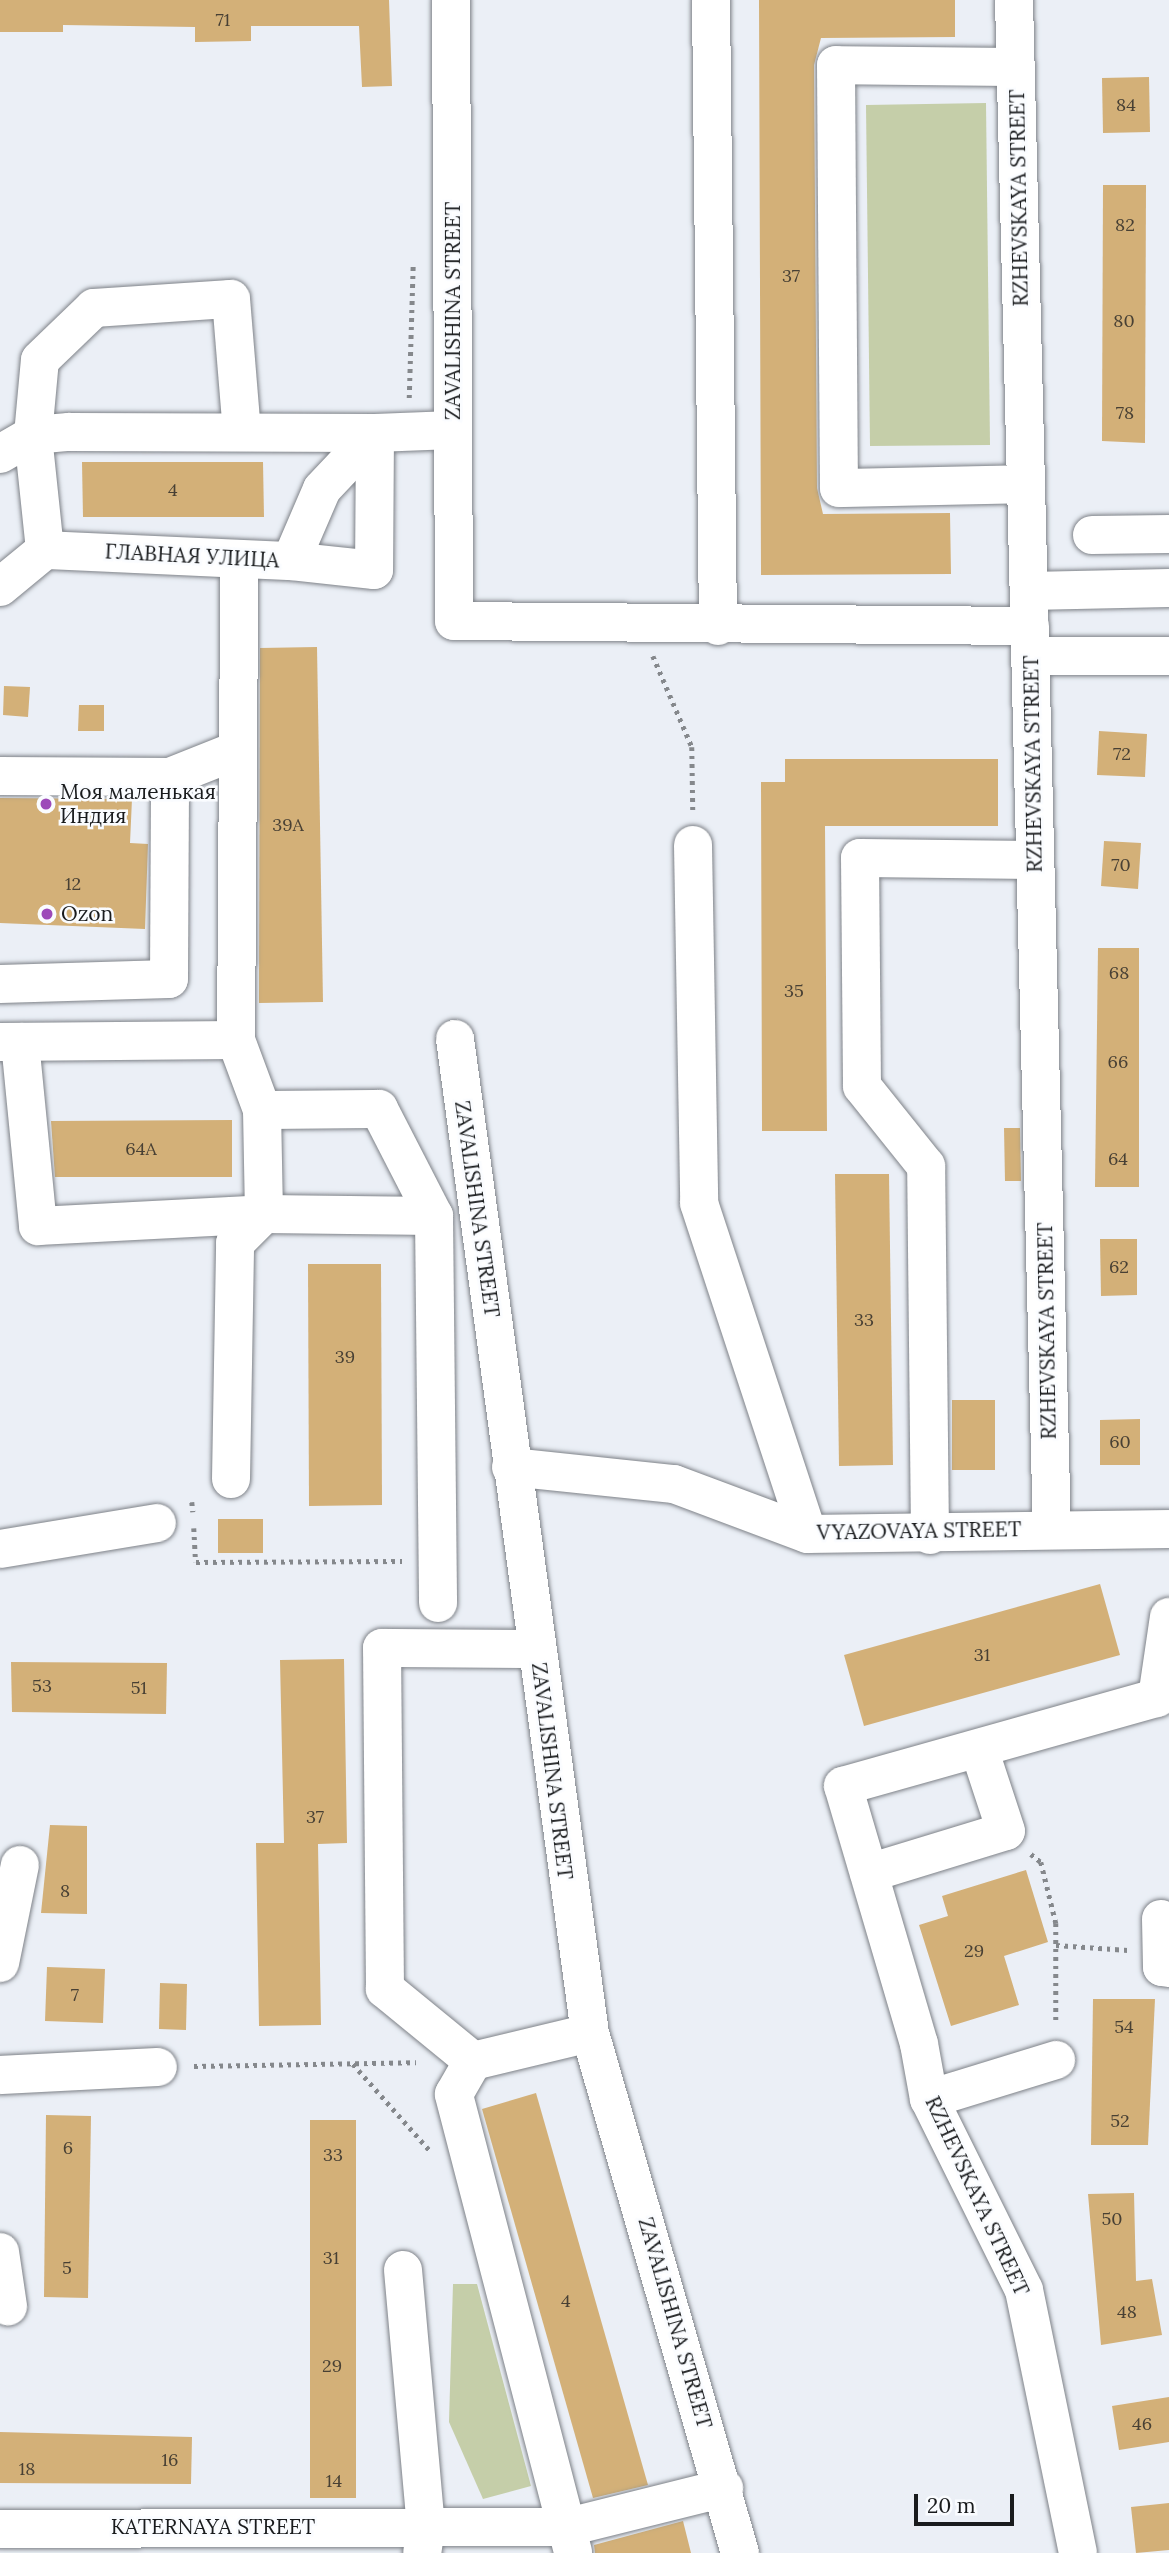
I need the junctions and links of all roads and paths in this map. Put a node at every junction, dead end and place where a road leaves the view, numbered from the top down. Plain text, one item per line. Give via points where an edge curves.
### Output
1 (451, 0) edge
2 (711, 0) edge
3 (1014, 0) edge
4 (1016, 67) junction
5 (413, 255) dead end
6 (453, 430) junction
7 (242, 432) junction
8 (391, 432) junction
9 (33, 435) junction
10 (0, 454) edge
11 (1027, 484) junction
12 (1169, 534) edge
13 (1092, 535) dead end
14 (45, 550) junction
15 (239, 559) junction
16 (291, 561) junction
17 (0, 587) edge
18 (1169, 588) edge
19 (1030, 624) junction
20 (718, 626) junction
21 (641, 627) junction
22 (1169, 656) edge
23 (238, 750) junction
24 (0, 776) edge
25 (170, 777) junction
26 (693, 845) joint
27 (1035, 860) junction
28 (0, 984) edge
29 (455, 1039) dead end
30 (236, 1040) junction
31 (10, 1042) edge
32 (262, 1110) junction
33 (264, 1214) junction
34 (434, 1216) junction
35 (511, 1467) junction
36 (230, 1479) joint
37 (192, 1502) junction
38 (157, 1523) joint
39 (1052, 1529) junction
40 (1169, 1529) edge
41 (808, 1534) junction
42 (930, 1535) junction
43 (0, 1549) edge
44 (438, 1560) junction
45 (439, 1603) dead end
46 (1169, 1617) edge
47 (536, 1649) junction
48 (979, 1749) junction
49 (1006, 1831) junction
50 (20, 1865) dead end
51 (869, 1873) junction
52 (1056, 1945) junction
53 (1164, 1946) edge
54 (0, 1964) edge
55 (590, 2033) junction
56 (1056, 2060) joint
57 (473, 2061) junction
58 (352, 2063) junction
59 (158, 2067) joint
60 (3, 2075) edge
61 (929, 2099) junction
62 (440, 2162) dead end
63 (0, 2252) edge
64 (403, 2270) dead end
65 (8, 2306) dead end
66 (724, 2488) junction
67 (0, 2529) edge
68 (424, 2539) edge
69 (570, 2540) edge
70 (740, 2553) edge
71 (1078, 2553) edge

1 - 6 street, ZAVALISHINA STREET
2 - 20 street
3 - 4 street, RZHEVSKAYA STREET
4 - 11 street, RZHEVSKAYA STREET
4 - 11 street via 836,65 839,488
5 - 8 path
6 - 8 street
6 - 21 street, ZAVALISHINA STREET via 454,621
7 - 8 street
7 - 9 street
7 - 9 street via 231,299 94,307 40,360
8 - 16 street, ГЛАВНАЯ УЛИЦА via 322,489
8 - 16 street via 374,569
9 - 10 street
9 - 14 street
11 - 19 street, RZHEVSKAYA STREET
12 - 13 street
14 - 15 street, ГЛАВНАЯ УЛИЦА
14 - 17 street
15 - 16 street, ГЛАВНАЯ УЛИЦА
15 - 23 street
18 - 19 street
19 - 20 street
19 - 22 street
19 - 27 street, RZHEVSKAYA STREET
20 - 21 street
21 - 26 path via 692,747
23 - 25 street
23 - 30 street
24 - 25 street
25 - 28 street via 169,979
26 - 41 street via 699,1203
27 - 39 street, RZHEVSKAYA STREET
27 - 42 street via 860,858 862,1086 926,1166
29 - 35 street, ZAVALISHINA STREET
30 - 31 street
30 - 32 street
31 - 33 street via 38,1226
32 - 33 street
32 - 34 street via 379,1109
33 - 34 street
33 - 36 street via 234,1244
34 - 44 street
35 - 41 street, VYAZOVAYA STREET via 674,1484
35 - 47 street, ZAVALISHINA STREET
36 - 37 path
37 - 38 path
37 - 44 path via 196,1562
38 - 43 street
39 - 40 street, VYAZOVAYA STREET
39 - 42 street, VYAZOVAYA STREET
41 - 42 street, VYAZOVAYA STREET
44 - 45 street
46 - 48 street via 1157,1698
47 - 55 street, ZAVALISHINA STREET
47 - 57 street via 382,1648 386,1989
48 - 49 street
48 - 51 street, RZHEVSKAYA STREET via 843,1786
49 - 51 street
49 - 52 path via 1041,1862
50 - 54 street
51 - 61 street, RZHEVSKAYA STREET via 919,2044
52 - 53 path
52 - 56 path
55 - 57 street
55 - 66 street, ZAVALISHINA STREET
56 - 61 street
57 - 58 path
57 - 69 street via 454,2094
58 - 59 path
58 - 62 path
59 - 60 street
61 - 71 street, RZHEVSKAYA STREET via 1024,2290
63 - 65 street
64 - 68 street
66 - 69 street, KATERNAYA STREET
66 - 70 street, ZAVALISHINA STREET
67 - 68 street, KATERNAYA STREET
68 - 69 street, KATERNAYA STREET

